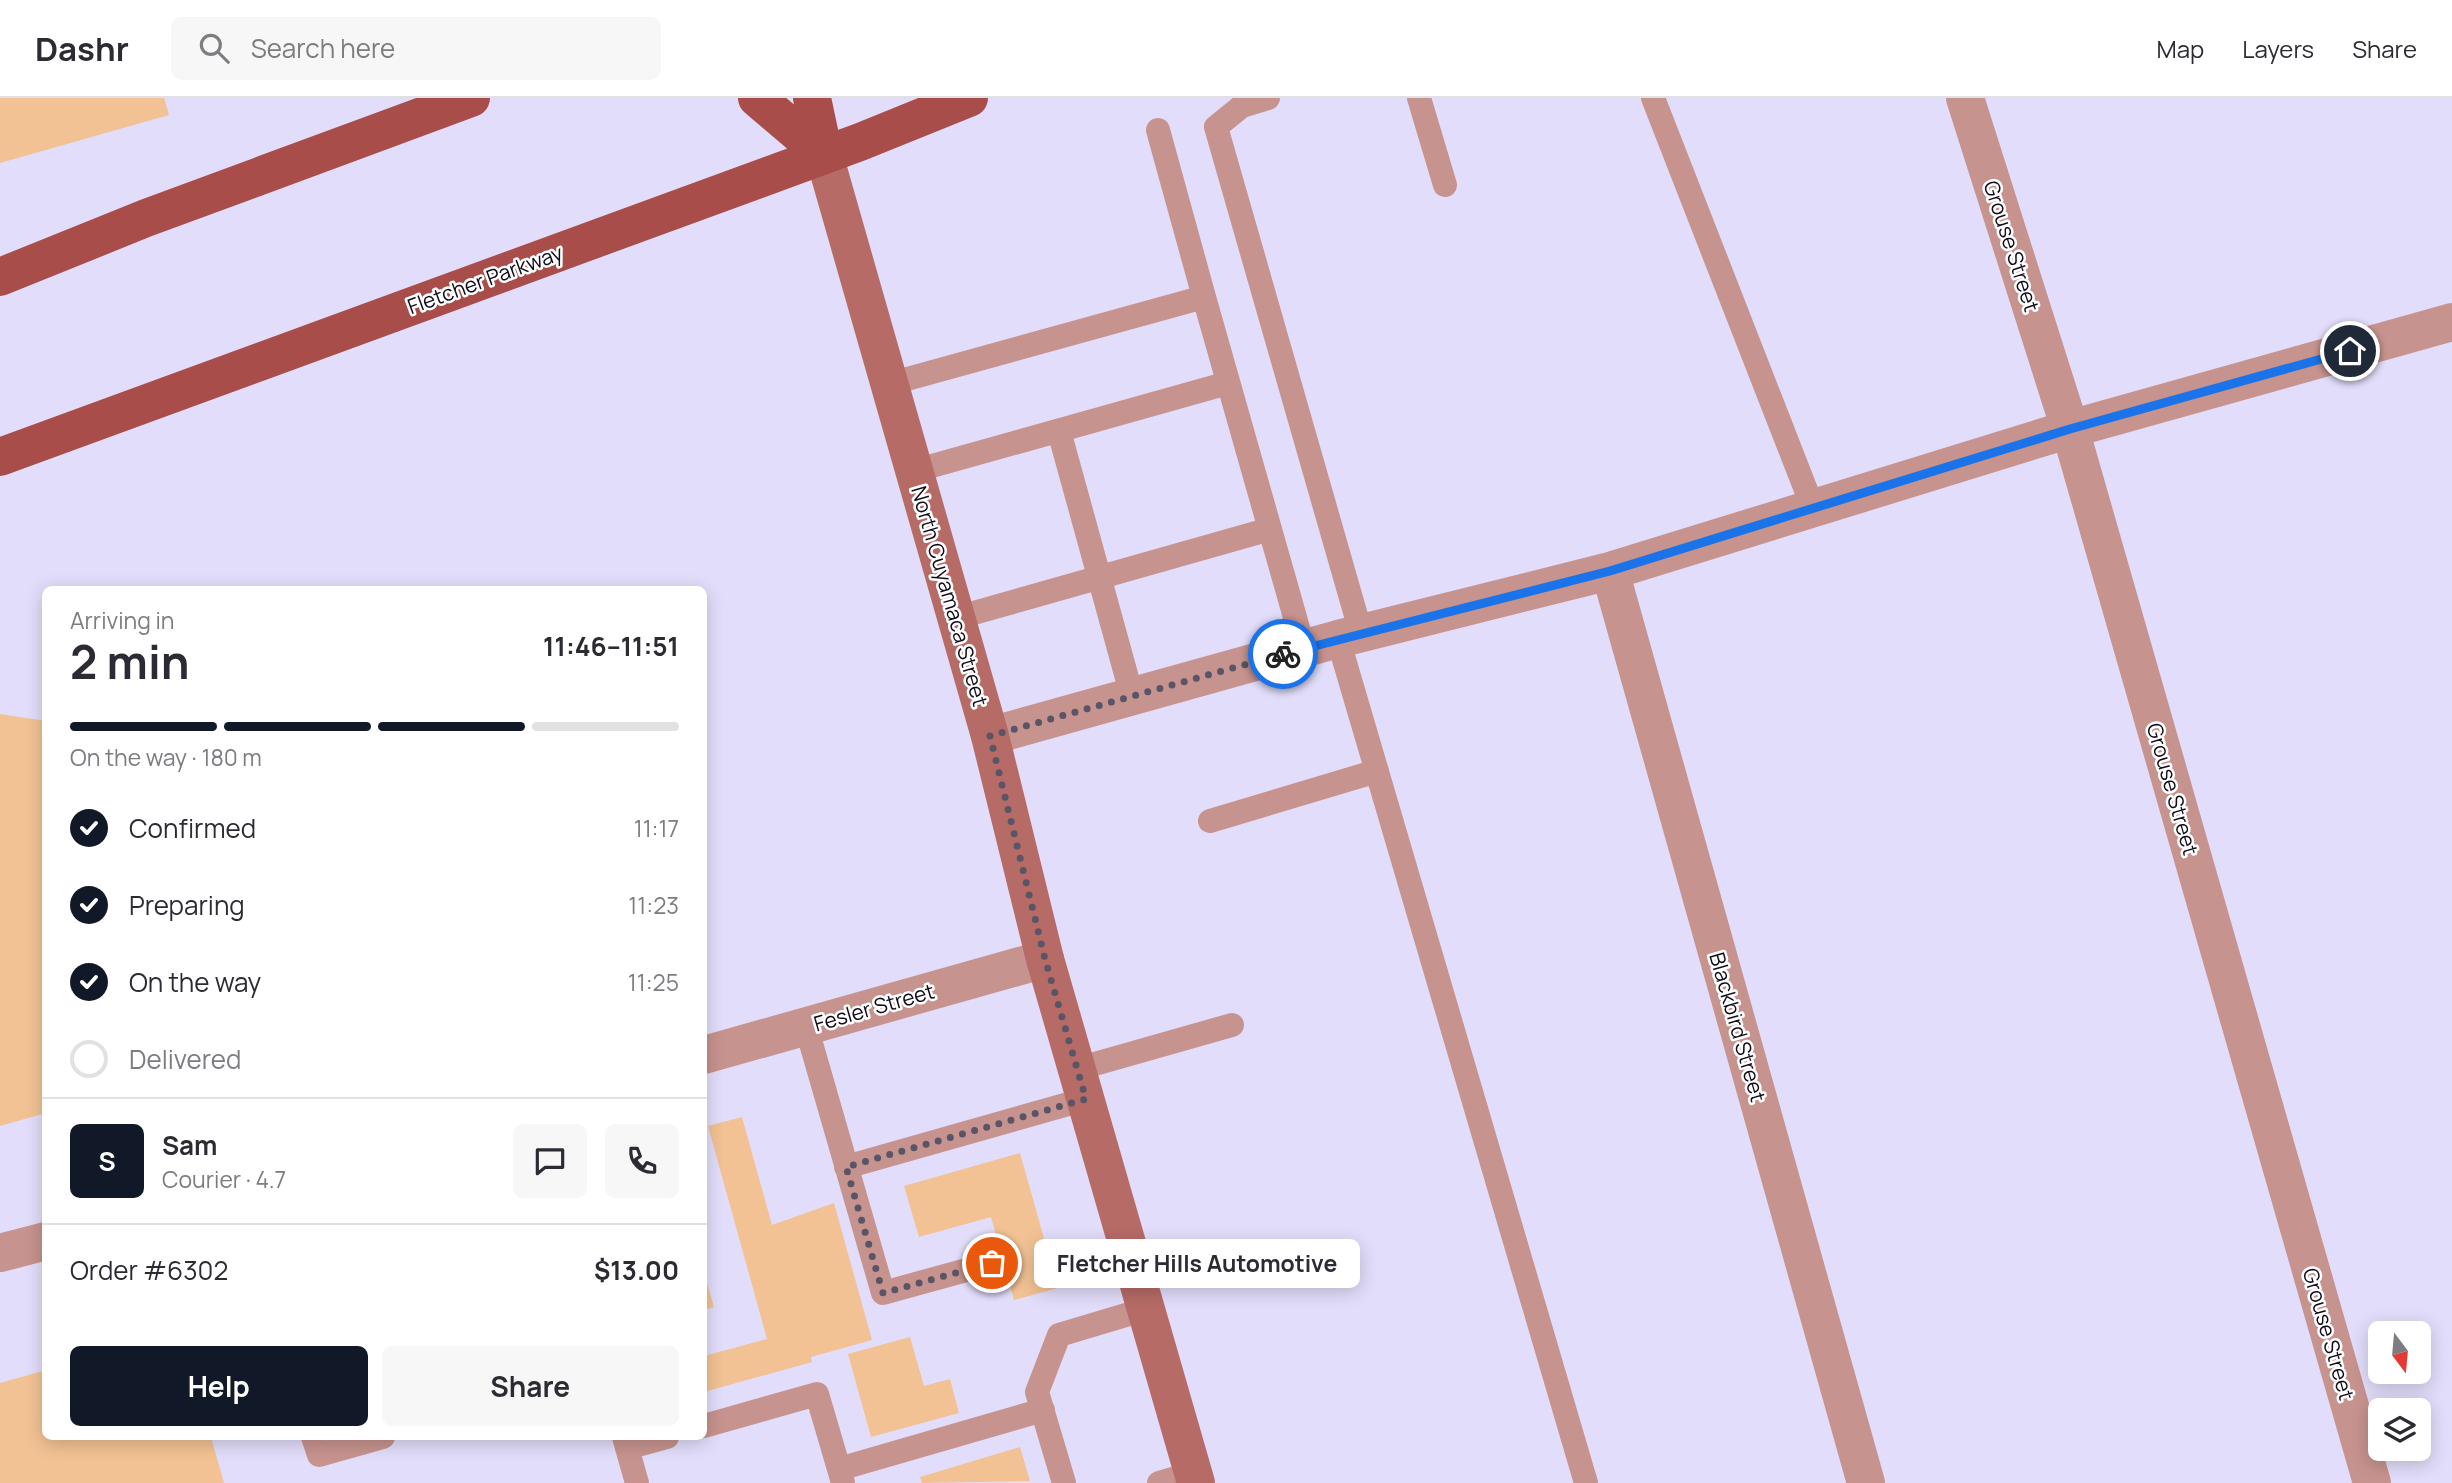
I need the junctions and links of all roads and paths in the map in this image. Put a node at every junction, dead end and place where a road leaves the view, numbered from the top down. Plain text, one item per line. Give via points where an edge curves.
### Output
1 (471, 98) edge
2 (757, 98) edge
3 (812, 98) edge
4 (969, 98) edge
5 (1268, 98) edge
6 (1419, 98) edge
7 (1653, 98) edge
8 (1965, 98) edge
9 (1158, 130) dead end
10 (824, 155) junction
11 (1445, 185) dead end
12 (0, 277) edge
13 (1204, 298) junction
14 (2452, 322) edge
15 (1228, 383) junction
16 (889, 384) junction
17 (2070, 429) junction
18 (1059, 431) junction
19 (0, 457) edge
20 (914, 471) junction
21 (1813, 508) junction
22 (1270, 528) junction
23 (1610, 571) junction
24 (1100, 577) junction
25 (956, 618) junction
26 (1334, 640) junction
27 (1132, 696) junction
28 (990, 736) junction
29 (1377, 771) junction
30 (1210, 821) dead end
31 (1045, 959) junction
32 (1232, 1025) dead end
33 (806, 1026) junction
34 (707, 1054) edge
35 (1081, 1084) junction
36 (846, 1167) junction
37 (42, 1242) edge
38 (0, 1254) edge
39 (992, 1263) dead end
40 (1146, 1309) junction
41 (1043, 1410) junction
42 (707, 1425) edge
43 (314, 1440) edge
44 (372, 1440) edge
45 (626, 1442) edge
46 (841, 1476) edge
47 (1183, 1480) edge
48 (638, 1483) edge
49 (1064, 1483) edge
50 (1586, 1483) edge
51 (1866, 1483) edge
52 (2372, 1483) edge

1 - 12 main road
2 - 10 main road
3 - 10 main road
4 - 10 main road, Fletcher Parkway
5 - 26 lane via 1242,106 1216,127
6 - 11 lane
7 - 21 lane
8 - 17 street, Grouse Street
9 - 13 lane
10 - 16 main road, North Cuyamaca Street
10 - 19 main road, Fletcher Parkway
13 - 15 lane
13 - 16 lane
14 - 17 street
15 - 18 lane
15 - 22 lane
16 - 20 main road, North Cuyamaca Street
17 - 21 street
17 - 52 street, Grouse Street
18 - 20 lane
18 - 24 lane
20 - 25 main road, North Cuyamaca Street
21 - 23 street
22 - 24 lane
22 - 26 lane
23 - 26 street
23 - 51 street, Blackbird Street
24 - 25 lane
24 - 27 lane
25 - 28 main road, North Cuyamaca Street
26 - 27 street
26 - 29 lane
27 - 28 street
28 - 31 main road, North Cuyamaca Street
29 - 30 lane
29 - 50 lane
31 - 33 street, Fesler Street
31 - 35 main road, North Cuyamaca Street
32 - 35 lane
33 - 34 street, Fesler Street
33 - 36 lane
35 - 36 lane
35 - 40 main road, North Cuyamaca Street
36 - 39 lane via 883,1293
37 - 38 street
40 - 41 lane via 1059,1335 1037,1392
40 - 47 main road, North Cuyamaca Street
41 - 46 lane
41 - 49 lane
42 - 46 lane via 817,1394
43 - 44 lane via 319,1455
45 - 48 lane

